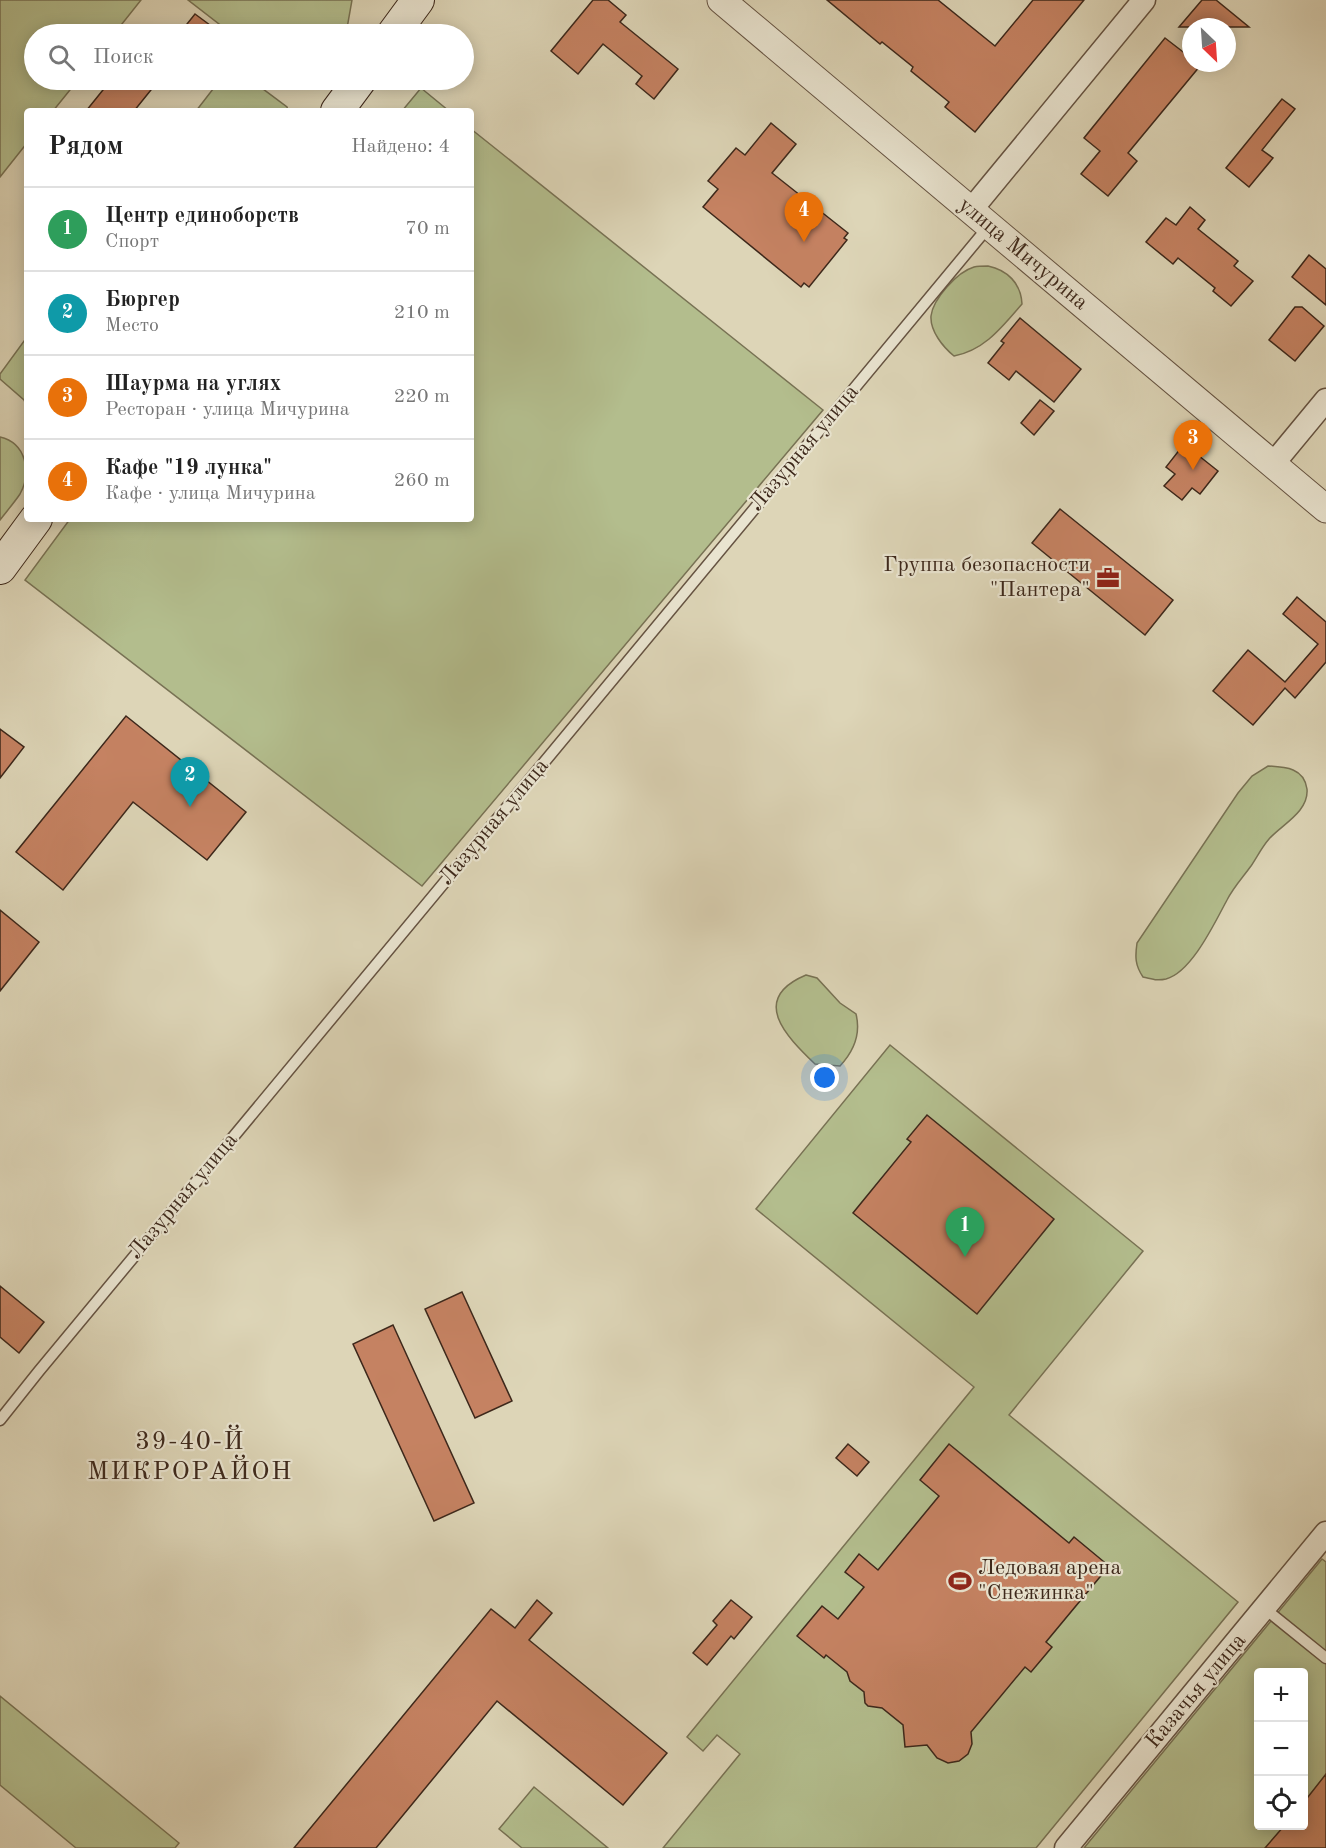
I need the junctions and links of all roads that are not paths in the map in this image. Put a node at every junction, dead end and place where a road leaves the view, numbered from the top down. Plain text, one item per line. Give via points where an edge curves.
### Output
1 (418, 0) edge
2 (721, 0) edge
3 (1144, 0) edge
4 (400, 24) edge
5 (353, 90) edge
6 (339, 108) edge
7 (980, 218) junction
8 (1326, 400) edge
9 (1273, 464) junction
10 (1326, 509) edge
11 (34, 522) edge
12 (0, 568) edge
13 (0, 1420) edge
14 (1326, 1533) edge
15 (1264, 1608) junction
16 (1326, 1658) edge
17 (1066, 1848) edge

1 - 4 main road
2 - 7 street, улица Мичурина
3 - 7 street, Лазурная улица
5 - 6 main road
7 - 9 street, улица Мичурина
7 - 13 lane, Лазурная улица
8 - 9 street
9 - 10 street, улица Мичурина
11 - 12 main road
14 - 15 street, Казачья улица
15 - 16 lane
15 - 17 street, Казачья улица

